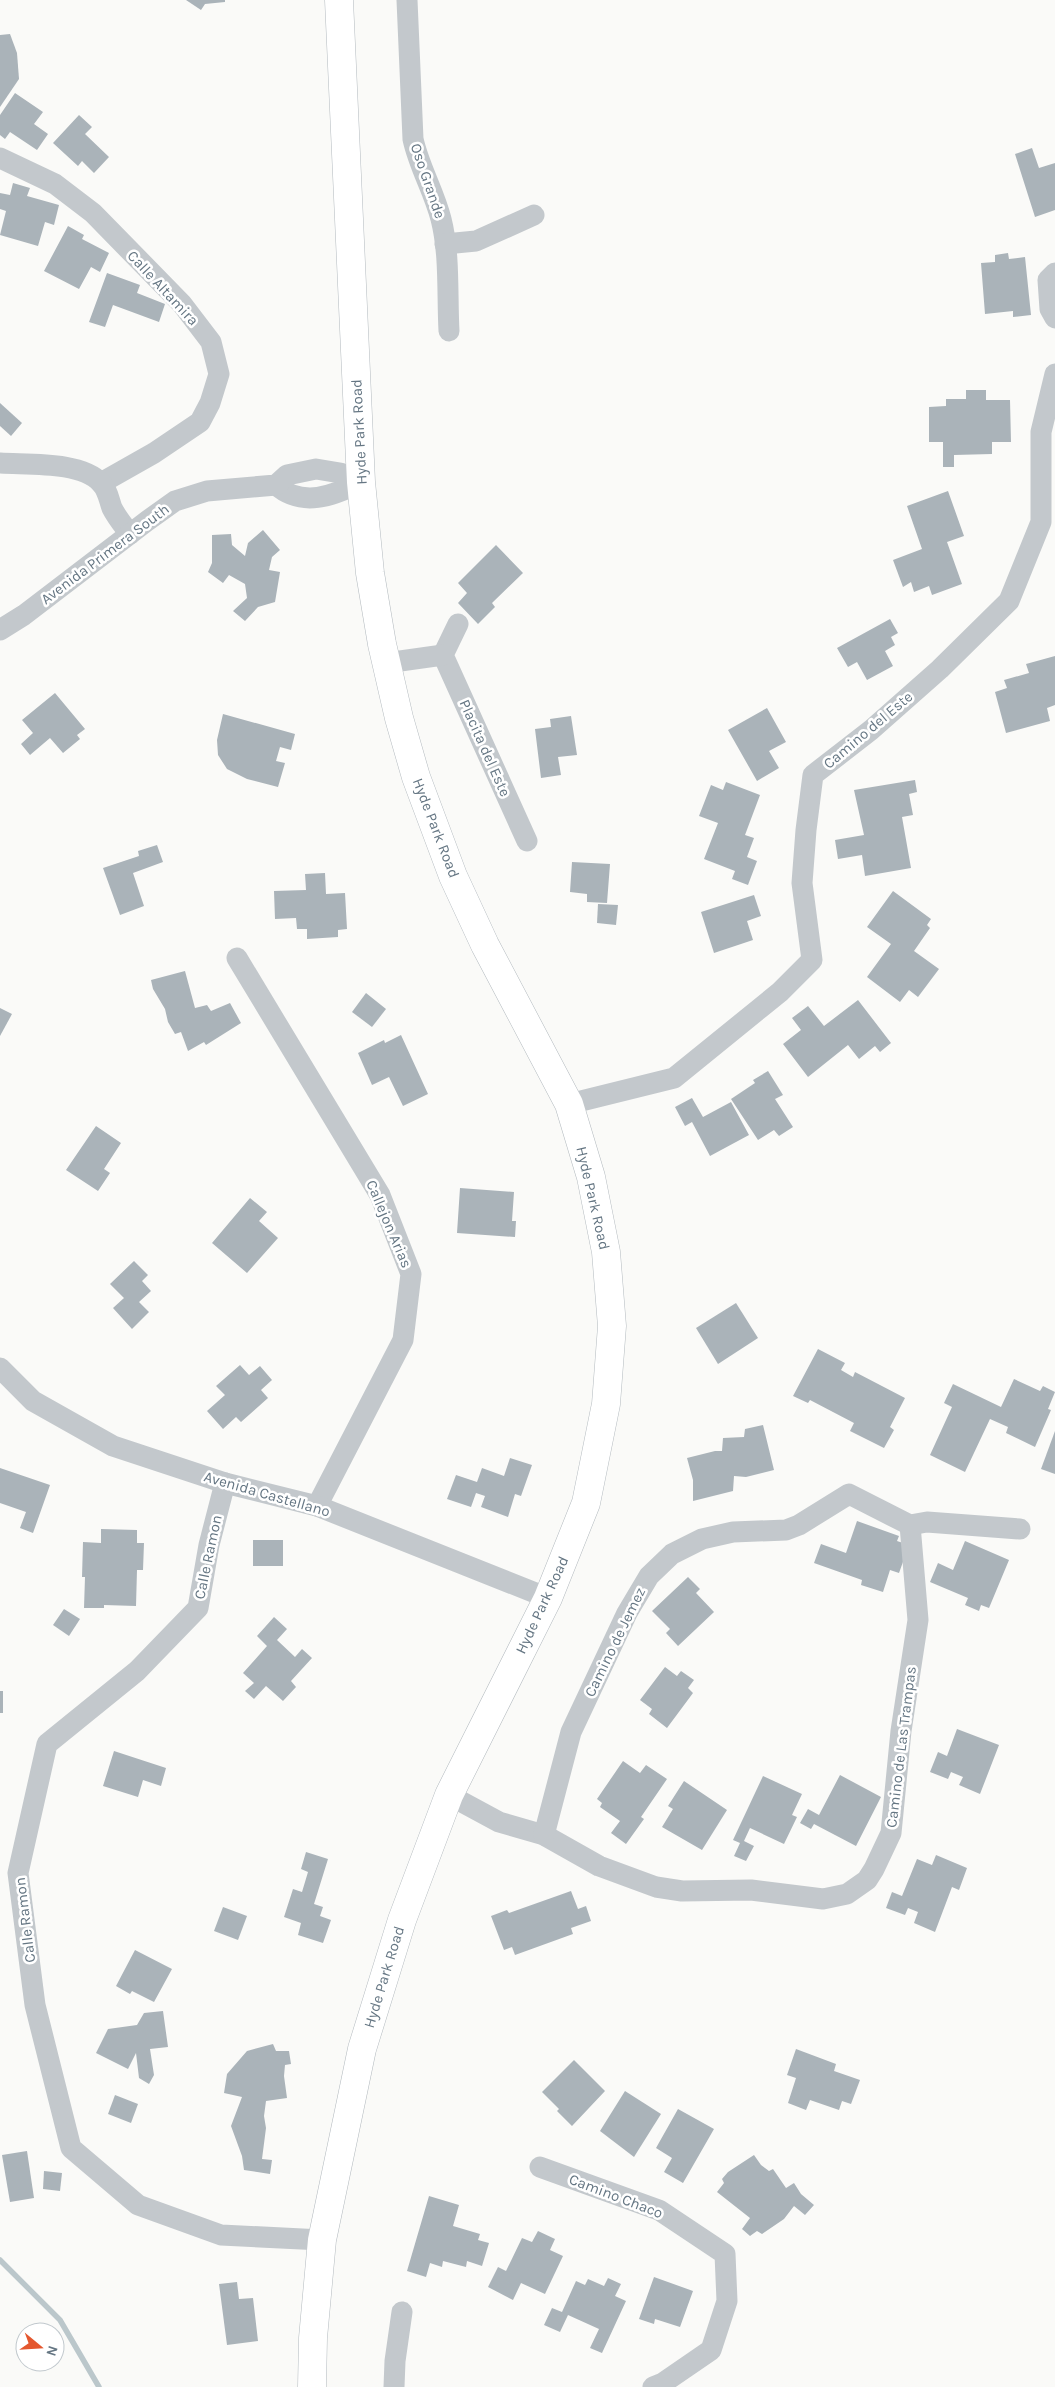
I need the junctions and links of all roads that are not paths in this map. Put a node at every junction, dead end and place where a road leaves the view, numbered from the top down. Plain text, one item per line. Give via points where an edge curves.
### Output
1 (339, 0) edge
2 (407, 0) edge
3 (0, 158) edge
4 (534, 215) dead end
5 (445, 244) junction
6 (1055, 273) edge
7 (1055, 318) edge
8 (449, 331) dead end
9 (1055, 374) edge
10 (0, 463) edge
11 (361, 482) junction
12 (101, 483) junction
13 (276, 484) junction
14 (130, 534) junction
15 (458, 624) dead end
16 (0, 630) edge
17 (443, 655) junction
18 (386, 663) junction
19 (527, 840) dead end
20 (237, 958) dead end
21 (569, 1104) junction
22 (0, 1368) edge
23 (225, 1483) junction
24 (317, 1506) junction
25 (910, 1525) junction
26 (1020, 1529) dead end
27 (548, 1598) junction
28 (449, 1795) junction
29 (544, 1835) junction
30 (540, 2167) dead end
31 (322, 2240) junction
32 (402, 2312) dead end
33 (312, 2387) edge
34 (394, 2387) edge
35 (653, 2387) edge

1 - 11 main road, Hyde Park Road
2 - 5 street, Oso Grande via 413,139 441,219
3 - 12 street, Calle Altamira via 55,184 93,213 182,304 211,342 218,374 210,403 200,422
4 - 5 street via 476,241
5 - 8 street, Oso Grande
6 - 7 street via 1048,280 1050,309
9 - 21 street, Camino del Este via 1042,432 1041,522 1009,601 933,675 814,775 802,883 812,960 780,992 674,1078
10 - 12 street via 73,469
11 - 13 street, Avenida Primera South via 340,473 316,469 287,475
11 - 13 street via 333,495 309,498 290,495
11 - 18 main road, Hyde Park Road via 370,573
12 - 14 street
13 - 14 street, Avenida Primera South via 224,488 191,495 162,510
14 - 16 street, Avenida Primera South
15 - 17 street
17 - 18 street
17 - 19 street, Placita del Este
18 - 21 main road, Hyde Park Road via 416,777 453,876 485,945
20 - 24 street, Callejon Arias via 380,1195 411,1274 403,1340
21 - 27 main road, Hyde Park Road via 591,1177 606,1252 612,1326 606,1404 586,1503
22 - 23 street, Avenida Castellano via 33,1401 113,1446
23 - 24 street, Avenida Castellano
23 - 31 street, Calle Ramon via 209,1544 198,1608 138,1671 47,1744 18,1873 35,2005 71,2148 138,2205 221,2235
24 - 27 street, Avenida Castellano
25 - 26 street via 928,1522
25 - 29 street, Camino de Jemez via 849,1494 786,1530 720,1534 686,1546 659,1564 640,1588 571,1732
25 - 29 street, Camino de Las Trampas via 918,1620 901,1731 891,1833 878,1864 867,1880 836,1898 823,1899 745,1890 670,1890 599,1866
27 - 28 main road, Hyde Park Road
28 - 29 street, Camino de Las Trampas via 499,1822
28 - 31 main road, Hyde Park Road via 402,1920 362,2050
30 - 35 street, Camino Chaco via 659,2210 725,2254 727,2301 711,2350
31 - 33 main road, Hyde Park Road
32 - 34 street

